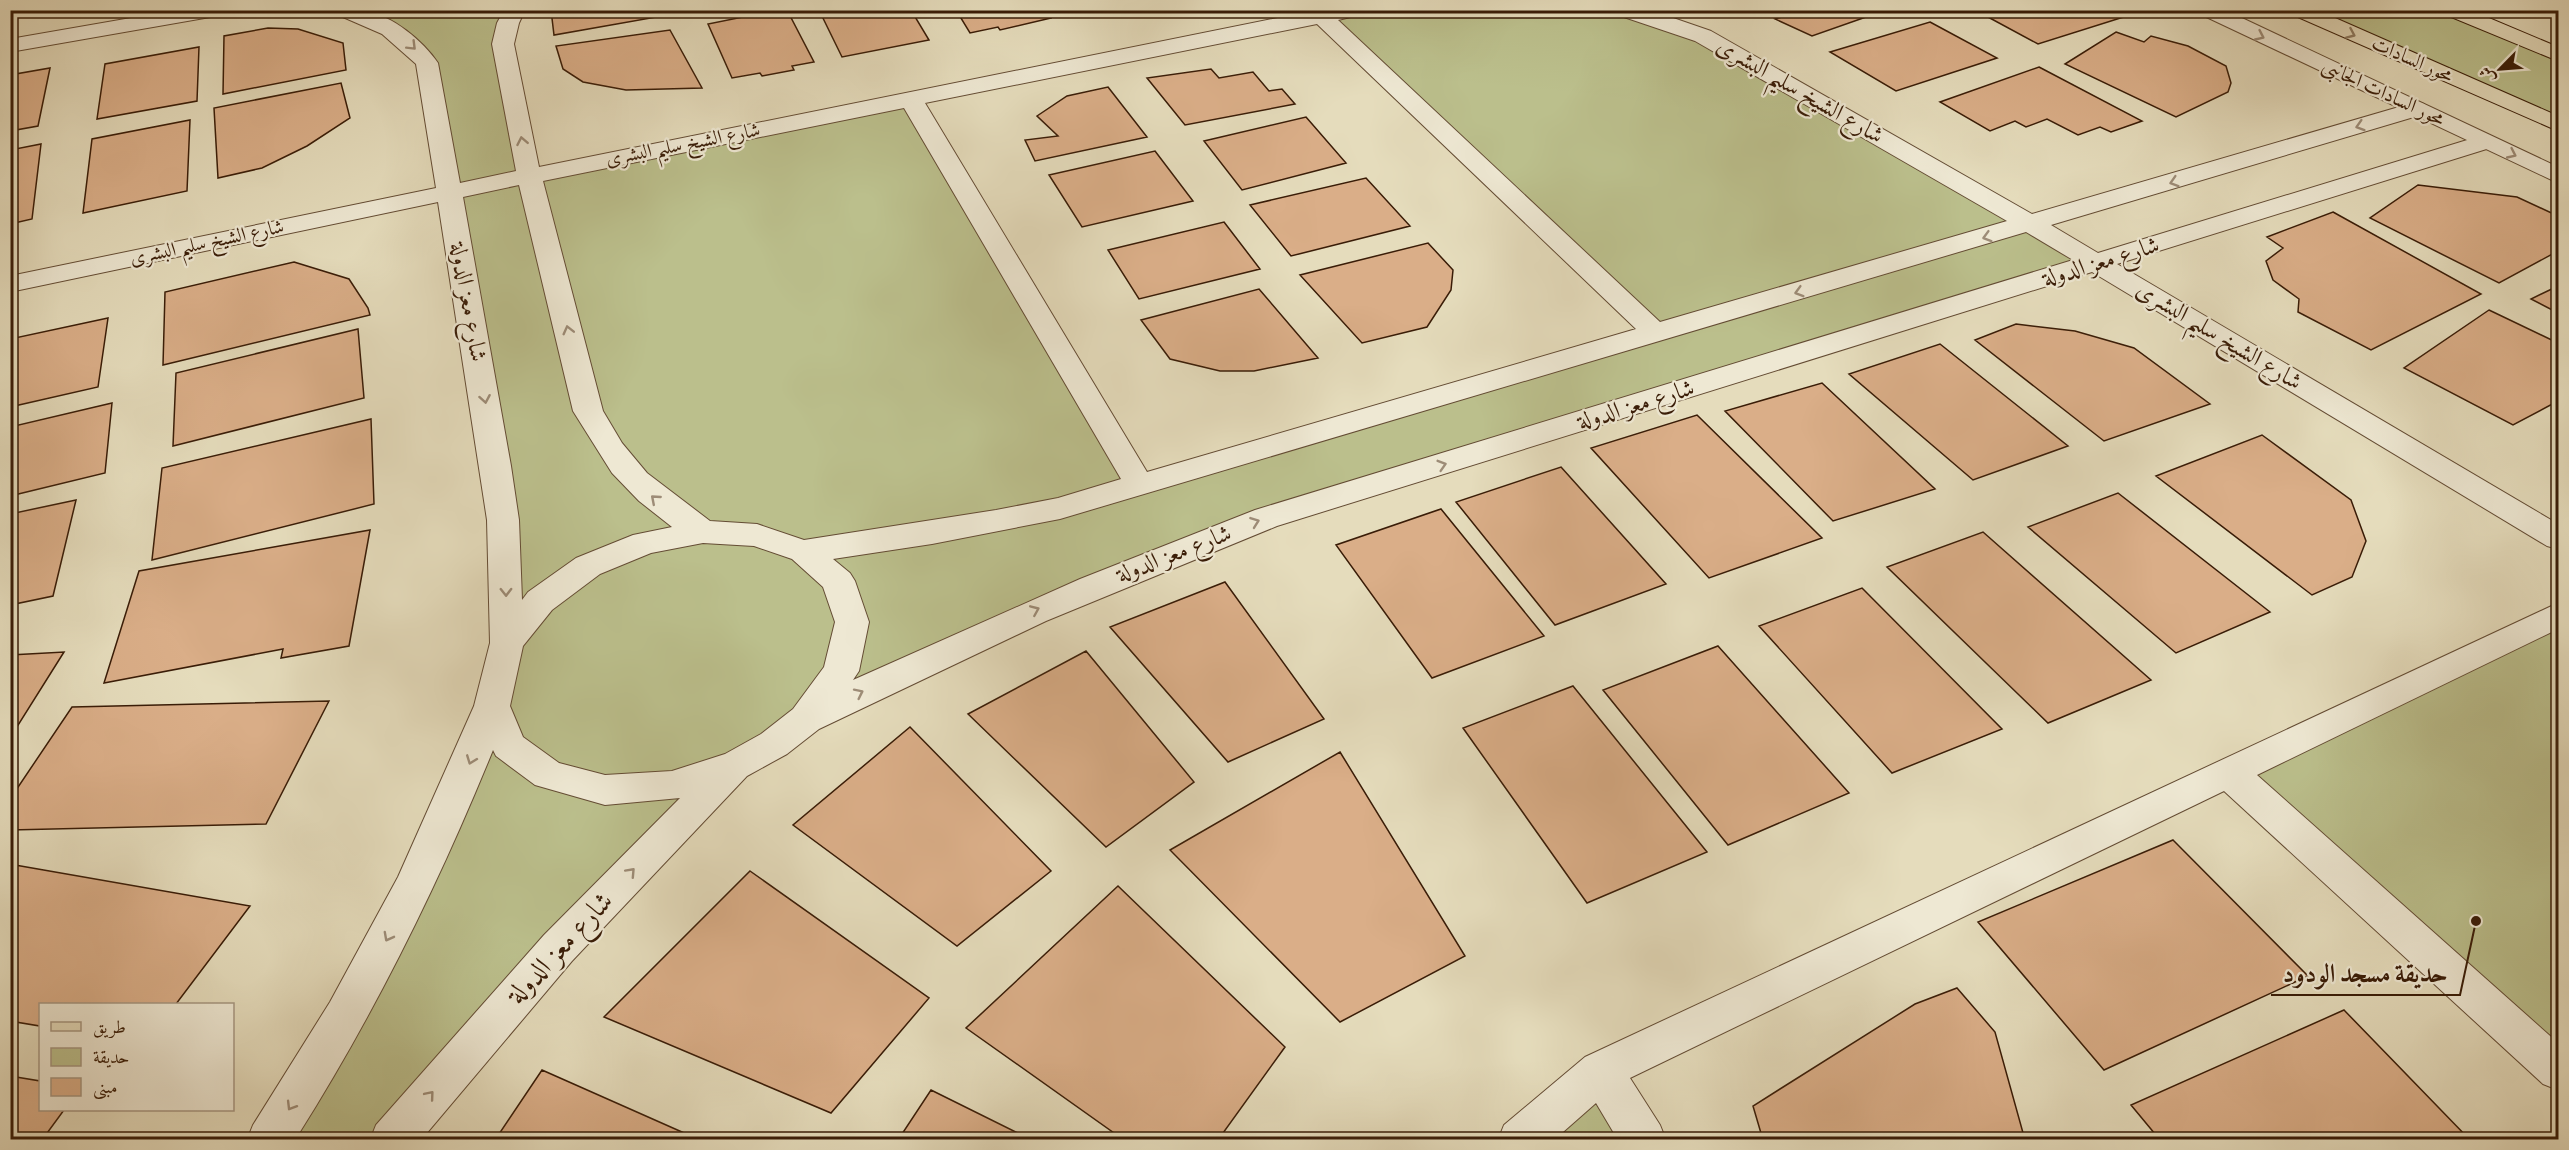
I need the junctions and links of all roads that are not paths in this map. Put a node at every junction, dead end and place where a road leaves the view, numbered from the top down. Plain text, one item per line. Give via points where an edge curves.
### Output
1 (216, 10) edge
2 (343, 10) edge
3 (515, 10) edge
4 (1356, 10) edge
5 (1622, 10) edge
6 (2207, 10) edge
7 (2298, 10) edge
8 (2451, 10) edge
9 (1321, 16) junction
10 (10, 46) edge
11 (2559, 55) edge
12 (910, 99) junction
13 (2416, 110) junction
14 (2559, 124) edge
15 (2485, 142) junction
16 (529, 176) junction
17 (2559, 176) edge
18 (449, 192) junction
19 (2031, 224) junction
20 (2097, 263) junction
21 (10, 284) edge
22 (1657, 334) junction
23 (1140, 486) junction
24 (703, 532) junction
25 (2559, 538) edge
26 (803, 551) junction
27 (2559, 615) edge
28 (507, 643) junction
29 (492, 706) junction
30 (806, 719) junction
31 (738, 765) junction
32 (2229, 772) junction
33 (2559, 1070) edge
34 (1600, 1071) junction
35 (269, 1140) edge
36 (392, 1140) edge
37 (1520, 1140) edge
38 (1644, 1140) edge

1 - 10 street
2 -> 18 street, شارع معز الدولة via 388,27 411,44 427,63
16 -> 3 street via 503,44
4 - 9 street, شارع الشيخ سليم البشرى
5 - 19 street, شارع الشيخ سليم البشرى via 1702,36
6 -> 13 street, محور السادات الجانبى
7 -> 14 main road, محور السادات
8 - 11 main road
9 - 12 street, شارع الشيخ سليم البشرى
9 - 22 street
12 - 16 street, شارع الشيخ سليم البشرى
12 - 23 street
13 - 15 street, محور السادات الجانبى
13 -> 19 street
15 -> 17 street, محور السادات الجانبى
15 - 20 street, شارع معز الدولة
16 - 18 street, شارع الشيخ سليم البشرى
24 -> 16 street via 629,476 605,444 588,411
18 - 21 street, شارع الشيخ سليم البشرى
18 -> 28 street, شارع معز الدولة via 502,509
19 - 20 street, شارع الشيخ سليم البشرى
19 -> 22 street
20 - 25 street, شارع الشيخ سليم البشرى
30 -> 20 street, شارع معز الدولة via 1009,621 1266,518
22 - 23 street
23 - 26 street via 976,527
24 - 26 street via 757,535
24 - 28 street via 644,543 588,566 540,601
26 - 30 street via 838,581 852,622 842,671
27 - 32 street
28 - 29 street
29 - 31 street via 509,746 549,776 605,790 672,786
29 -> 35 street via 457,795 411,894 353,1004
30 - 31 street
36 -> 31 street, شارع معز الدولة via 558,948
32 - 33 street
32 - 34 street
34 - 37 street
34 - 38 street

